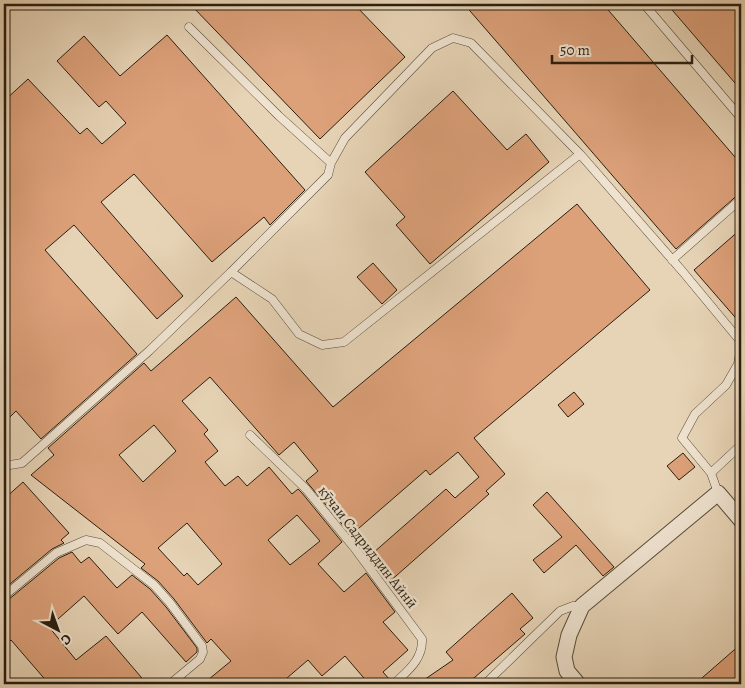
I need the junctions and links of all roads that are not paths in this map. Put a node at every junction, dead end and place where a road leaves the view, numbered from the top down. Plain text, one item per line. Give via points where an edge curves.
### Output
1 (644, 4) edge
2 (189, 27) dead end
3 (741, 118) edge
4 (580, 154) junction
5 (331, 163) junction
6 (741, 199) edge
7 (672, 260) junction
8 (231, 272) junction
9 (741, 342) edge
10 (741, 347) edge
11 (250, 435) dead end
12 (741, 445) edge
13 (4, 466) edge
14 (711, 474) junction
15 (718, 493) junction
16 (741, 520) edge
17 (4, 596) edge
18 (582, 606) junction
19 (170, 684) edge
20 (394, 684) edge
21 (485, 684) edge
22 (578, 684) edge

1 - 3 lane
2 - 5 lane
4 - 5 lane via 471,43 453,38 432,48 345,138
4 - 7 lane
4 - 8 lane via 344,342 322,345 299,334 272,299
5 - 8 lane via 328,175
6 - 7 lane
7 - 9 lane
8 - 13 lane via 149,351 22,463
10 - 14 lane via 738,364 726,384 695,414 682,438
11 - 20 lane, кӯчаи Садриддин Айнӣ via 306,489 422,639 416,662
12 - 14 lane
14 - 15 lane
15 - 16 street
15 - 18 street
17 - 19 lane via 56,552 86,540 100,543 154,585 202,646 200,659
18 - 21 lane via 560,611
18 - 22 street via 564,657 567,671

